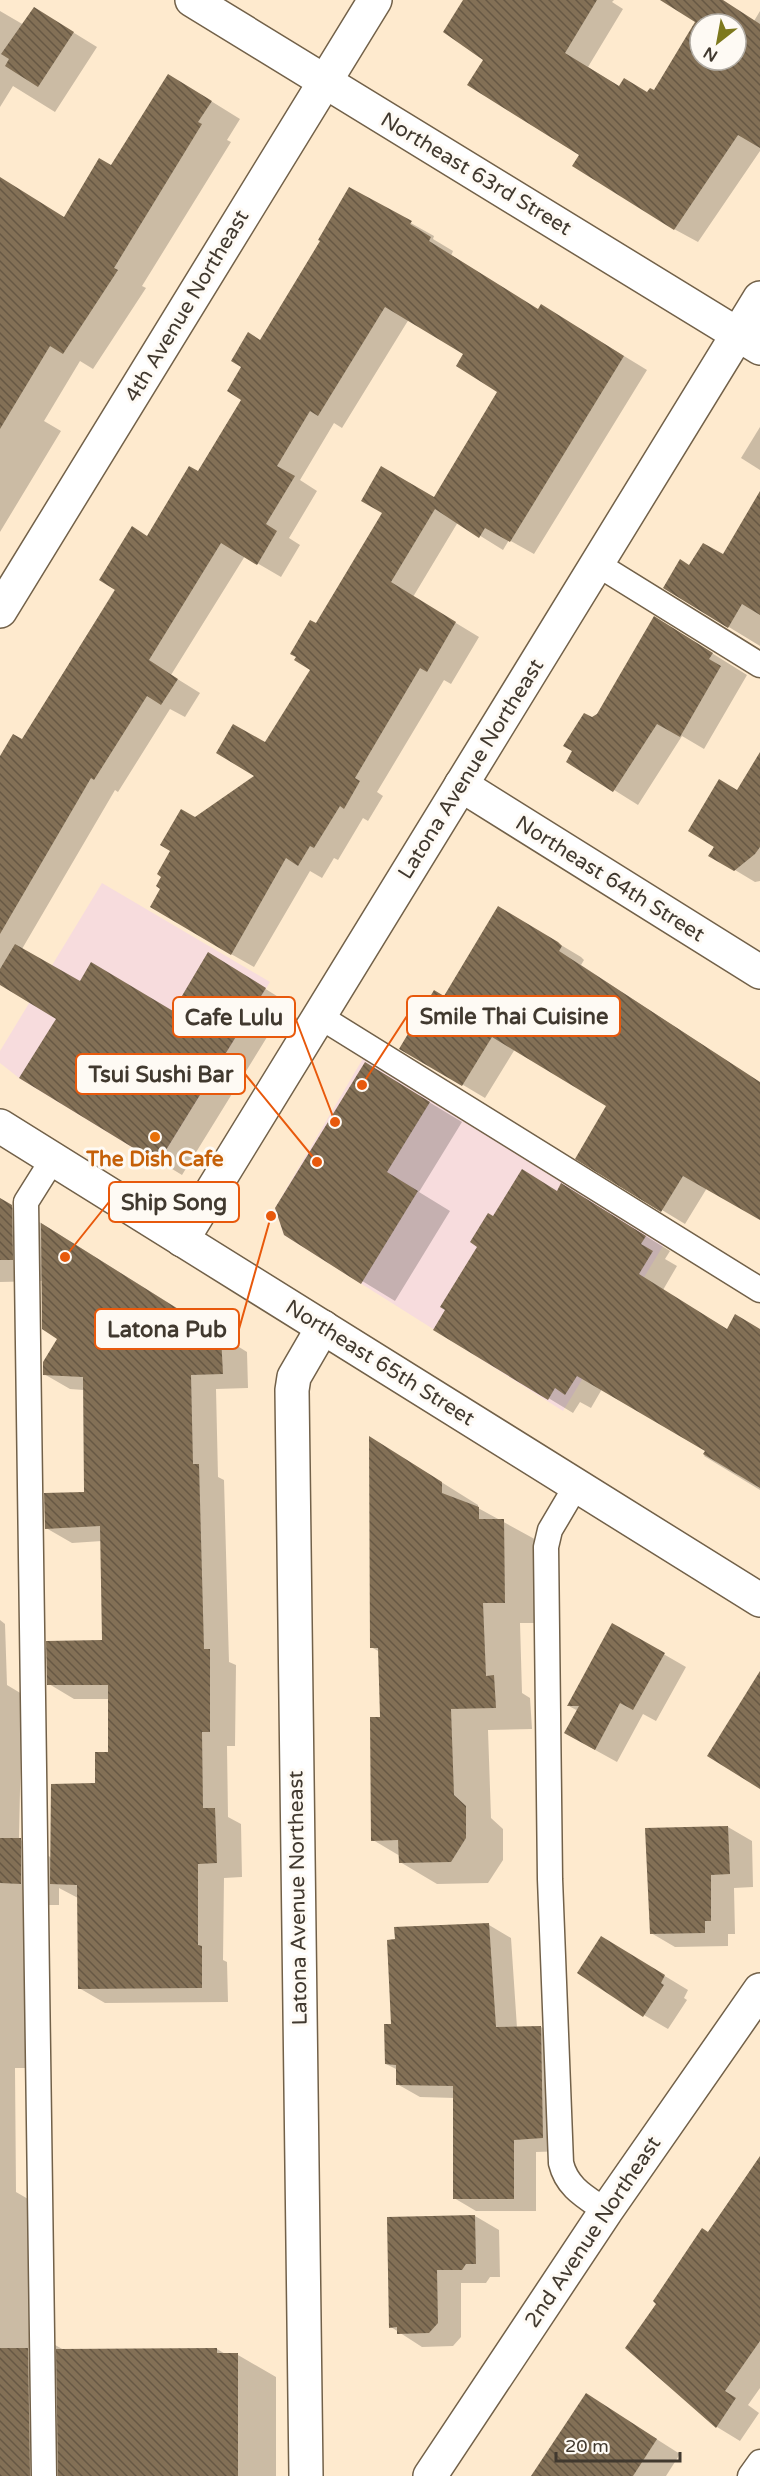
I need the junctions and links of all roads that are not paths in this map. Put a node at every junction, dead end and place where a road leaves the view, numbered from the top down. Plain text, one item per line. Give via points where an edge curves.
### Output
1 (192, 0) edge
2 (375, 0) edge
3 (324, 81) junction
4 (760, 298) edge
5 (749, 341) edge
6 (597, 564) junction
7 (0, 611) edge
8 (760, 665) edge
9 (461, 785) junction
10 (760, 972) edge
11 (319, 1016) junction
12 (0, 1126) edge
13 (53, 1159) junction
14 (183, 1240) junction
15 (760, 1290) edge
16 (323, 1327) junction
17 (576, 1486) junction
18 (760, 1600) edge
19 (760, 1990) edge
20 (606, 2211) junction
21 (760, 2462) edge
22 (44, 2476) edge
23 (306, 2476) edge
24 (430, 2476) edge
25 (750, 2476) edge

1 - 3 street, Northeast 63rd Street
2 - 3 street, 4th Avenue Northeast
3 - 5 street, Northeast 63rd Street
3 - 7 street, 4th Avenue Northeast
4 - 5 street, Latona Avenue Northeast
5 - 6 street, Latona Avenue Northeast
6 - 8 lane
6 - 9 street, Latona Avenue Northeast
9 - 10 street, Northeast 64th Street
9 - 11 street, Latona Avenue Northeast
11 - 14 street, Latona Avenue Northeast
11 - 15 lane
12 - 13 street, Northeast 65th Street
13 - 14 street, Northeast 65th Street
13 - 22 lane via 26,1202
14 - 16 street, Northeast 65th Street
16 - 17 street, Northeast 65th Street
16 - 23 street, Latona Avenue Northeast via 294,1377 292,1390
17 - 18 street, Northeast 65th Street
17 - 20 lane via 550,1530 546,1546 550,1879 561,2163 573,2188
19 - 20 street, 2nd Avenue Northeast
20 - 24 street, 2nd Avenue Northeast
21 - 25 lane

